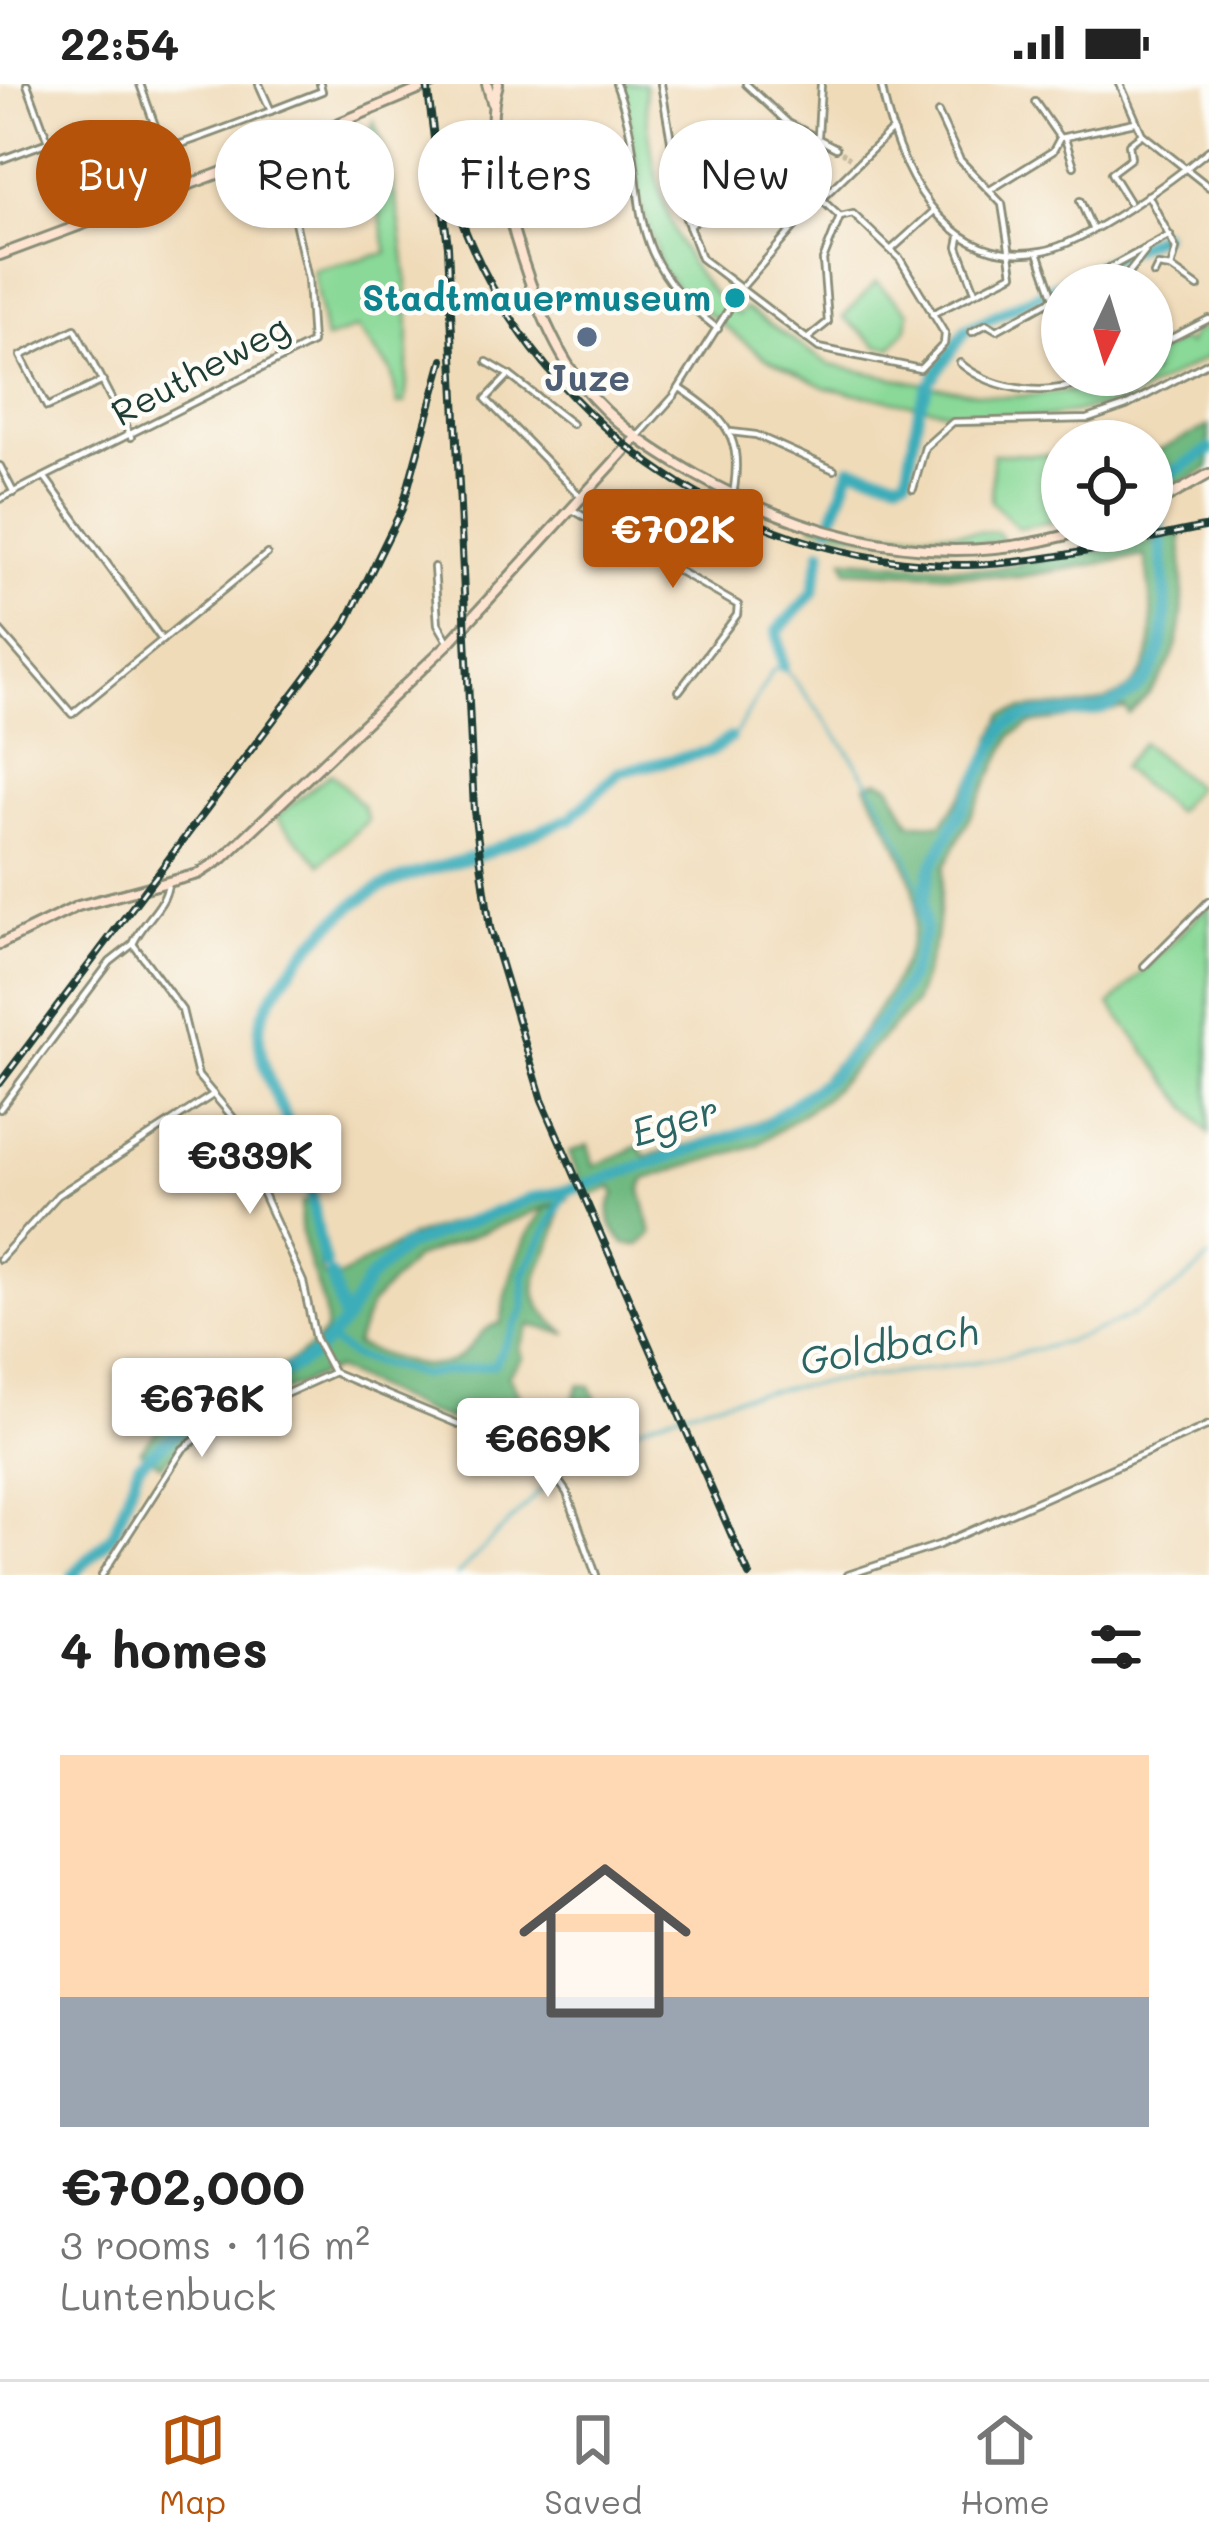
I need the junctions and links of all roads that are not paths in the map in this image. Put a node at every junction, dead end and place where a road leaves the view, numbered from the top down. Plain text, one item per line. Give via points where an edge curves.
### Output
1 (27, 84) edge
2 (140, 84) edge
3 (259, 84) edge
4 (432, 84) edge
5 (487, 84) edge
6 (498, 84) edge
7 (616, 84) edge
8 (661, 84) edge
9 (746, 84) edge
10 (820, 84) edge
11 (881, 84) edge
12 (1120, 84) edge
13 (321, 88) edge
14 (1035, 102) dead end
15 (492, 103) junction
16 (271, 111) junction
17 (938, 113) dead end
18 (40, 120) edge
19 (154, 120) edge
20 (347, 120) edge
21 (667, 120) edge
22 (784, 120) edge
23 (819, 120) edge
24 (1135, 122) junction
25 (893, 130) junction
26 (1142, 134) junction
27 (1063, 139) junction
28 (191, 141) edge
29 (832, 145) edge
30 (36, 146) edge
31 (836, 148) tunnel mouth
32 (1209, 150) edge
33 (0, 160) edge
34 (1073, 166) dead end
35 (1185, 167) junction
36 (832, 186) edge
37 (1209, 187) edge
38 (990, 190) junction
39 (1148, 195) junction
40 (1080, 201) dead end
41 (1130, 204) junction
42 (832, 209) edge
43 (933, 212) junction
44 (840, 217) junction
45 (70, 228) edge
46 (297, 228) edge
47 (690, 228) edge
48 (793, 228) edge
49 (1092, 228) junction
50 (1170, 236) junction
51 (960, 237) junction
52 (892, 249) junction
53 (1010, 250) junction
54 (1038, 252) junction
55 (1145, 252) junction
56 (0, 255) edge
57 (1042, 264) edge
58 (1111, 264) edge
59 (1136, 264) edge
60 (1172, 264) edge
61 (1173, 269) edge
62 (1198, 286) dead end
63 (743, 287) junction
64 (975, 291) junction
65 (732, 304) dead end
66 (1041, 306) edge
67 (932, 314) junction
68 (1209, 320) edge
69 (718, 328) junction
70 (972, 332) dead end
71 (1173, 336) edge
72 (807, 339) junction
73 (487, 362) dead end
74 (1209, 362) edge
75 (960, 363) dead end
76 (509, 375) junction
77 (103, 381) junction
78 (1041, 387) edge
79 (680, 388) junction
80 (572, 424) dead end
81 (730, 432) junction
82 (131, 437) junction
83 (635, 439) junction
84 (0, 466) edge
85 (834, 470) dead end
86 (1209, 474) edge
87 (46, 479) junction
88 (913, 489) dead end
89 (14, 493) junction
90 (733, 496) junction
91 (1173, 496) edge
92 (581, 497) junction
93 (0, 499) edge
94 (571, 509) junction
95 (1041, 540) edge
96 (267, 554) dead end
97 (434, 567) dead end
98 (0, 631) edge
99 (163, 641) junction
100 (448, 643) junction
101 (679, 692) dead end
102 (168, 883) junction
103 (1209, 901) edge
104 (0, 944) edge
105 (134, 944) junction
106 (1144, 967) dead end
107 (214, 1094) junction
108 (0, 1109) edge
109 (0, 1259) edge
110 (333, 1372) junction
111 (1209, 1425) edge
112 (102, 1575) edge
113 (596, 1575) edge
114 (848, 1575) edge

1 - 18 street
2 - 19 street
3 - 16 street
4 - 20 main road
5 - 15 main road
6 - 15 main road
7 - 69 street via 636,202 659,272
8 - 21 street
9 - 22 street
10 - 23 street
11 - 25 street
12 - 24 street
13 - 16 street
14 - 27 street
15 - 83 main road via 507,205 549,327 581,383
16 - 28 street
17 - 38 street via 960,160
24 - 26 street
24 - 27 street
25 - 36 street
25 - 43 street
26 - 35 street
26 - 41 street via 1112,173
27 - 34 street
27 - 38 street
29 - 31 street
30 - 33 street
32 - 35 street
35 - 37 street
35 - 39 street
38 - 53 street via 1002,204
39 - 41 street
39 - 50 street
40 - 49 street
41 - 49 street
42 - 44 street
43 - 51 street
43 - 52 street
44 - 52 street via 853,214
44 - 72 street via 823,260 828,322
45 - 56 main road
46 - 82 street, Reutheweg via 312,343
47 - 63 street via 709,267
48 - 63 street
49 - 54 street
50 - 55 street
50 - 60 street
51 - 53 street
51 - 64 street
52 - 67 street
53 - 54 street
53 - 64 street via 1012,274
54 - 57 street
55 - 58 street
55 - 59 street
61 - 62 street
63 - 72 street
64 - 67 street
65 - 69 street
66 - 70 street via 997,330 987,323
67 - 72 street via 944,344 924,367 834,354
68 - 71 street
69 - 79 street
73 - 76 street
74 - 88 street via 1088,419 953,422 925,447
75 - 78 street via 1001,387
76 - 80 street
76 - 92 street via 486,398
77 - 77 street via 75,329 21,356 47,407
77 - 82 street
79 - 81 street
79 - 83 street
81 - 85 street via 756,435
81 - 90 street via 738,454
82 - 87 street, Reutheweg
83 - 90 main road
83 - 92 main road
84 - 89 street
86 - 91 main road
87 - 89 street, Reutheweg
87 - 99 street
89 - 93 street, Reutheweg
90 - 95 main road via 814,530 910,549
92 - 94 main road
94 - 100 main road
94 - 101 street via 738,605
96 - 99 street
97 - 100 street via 439,631
98 - 99 street via 72,714
100 - 102 main road via 223,858
102 - 104 main road via 101,897
102 - 105 street via 166,899
103 - 106 street
105 - 107 street via 182,1010 192,1059
105 - 108 street via 110,962
107 - 109 street via 58,1195
107 - 110 street via 248,1144
110 - 112 street via 212,1427 183,1449
110 - 113 street via 487,1436 560,1479
111 - 114 street via 940,1545

